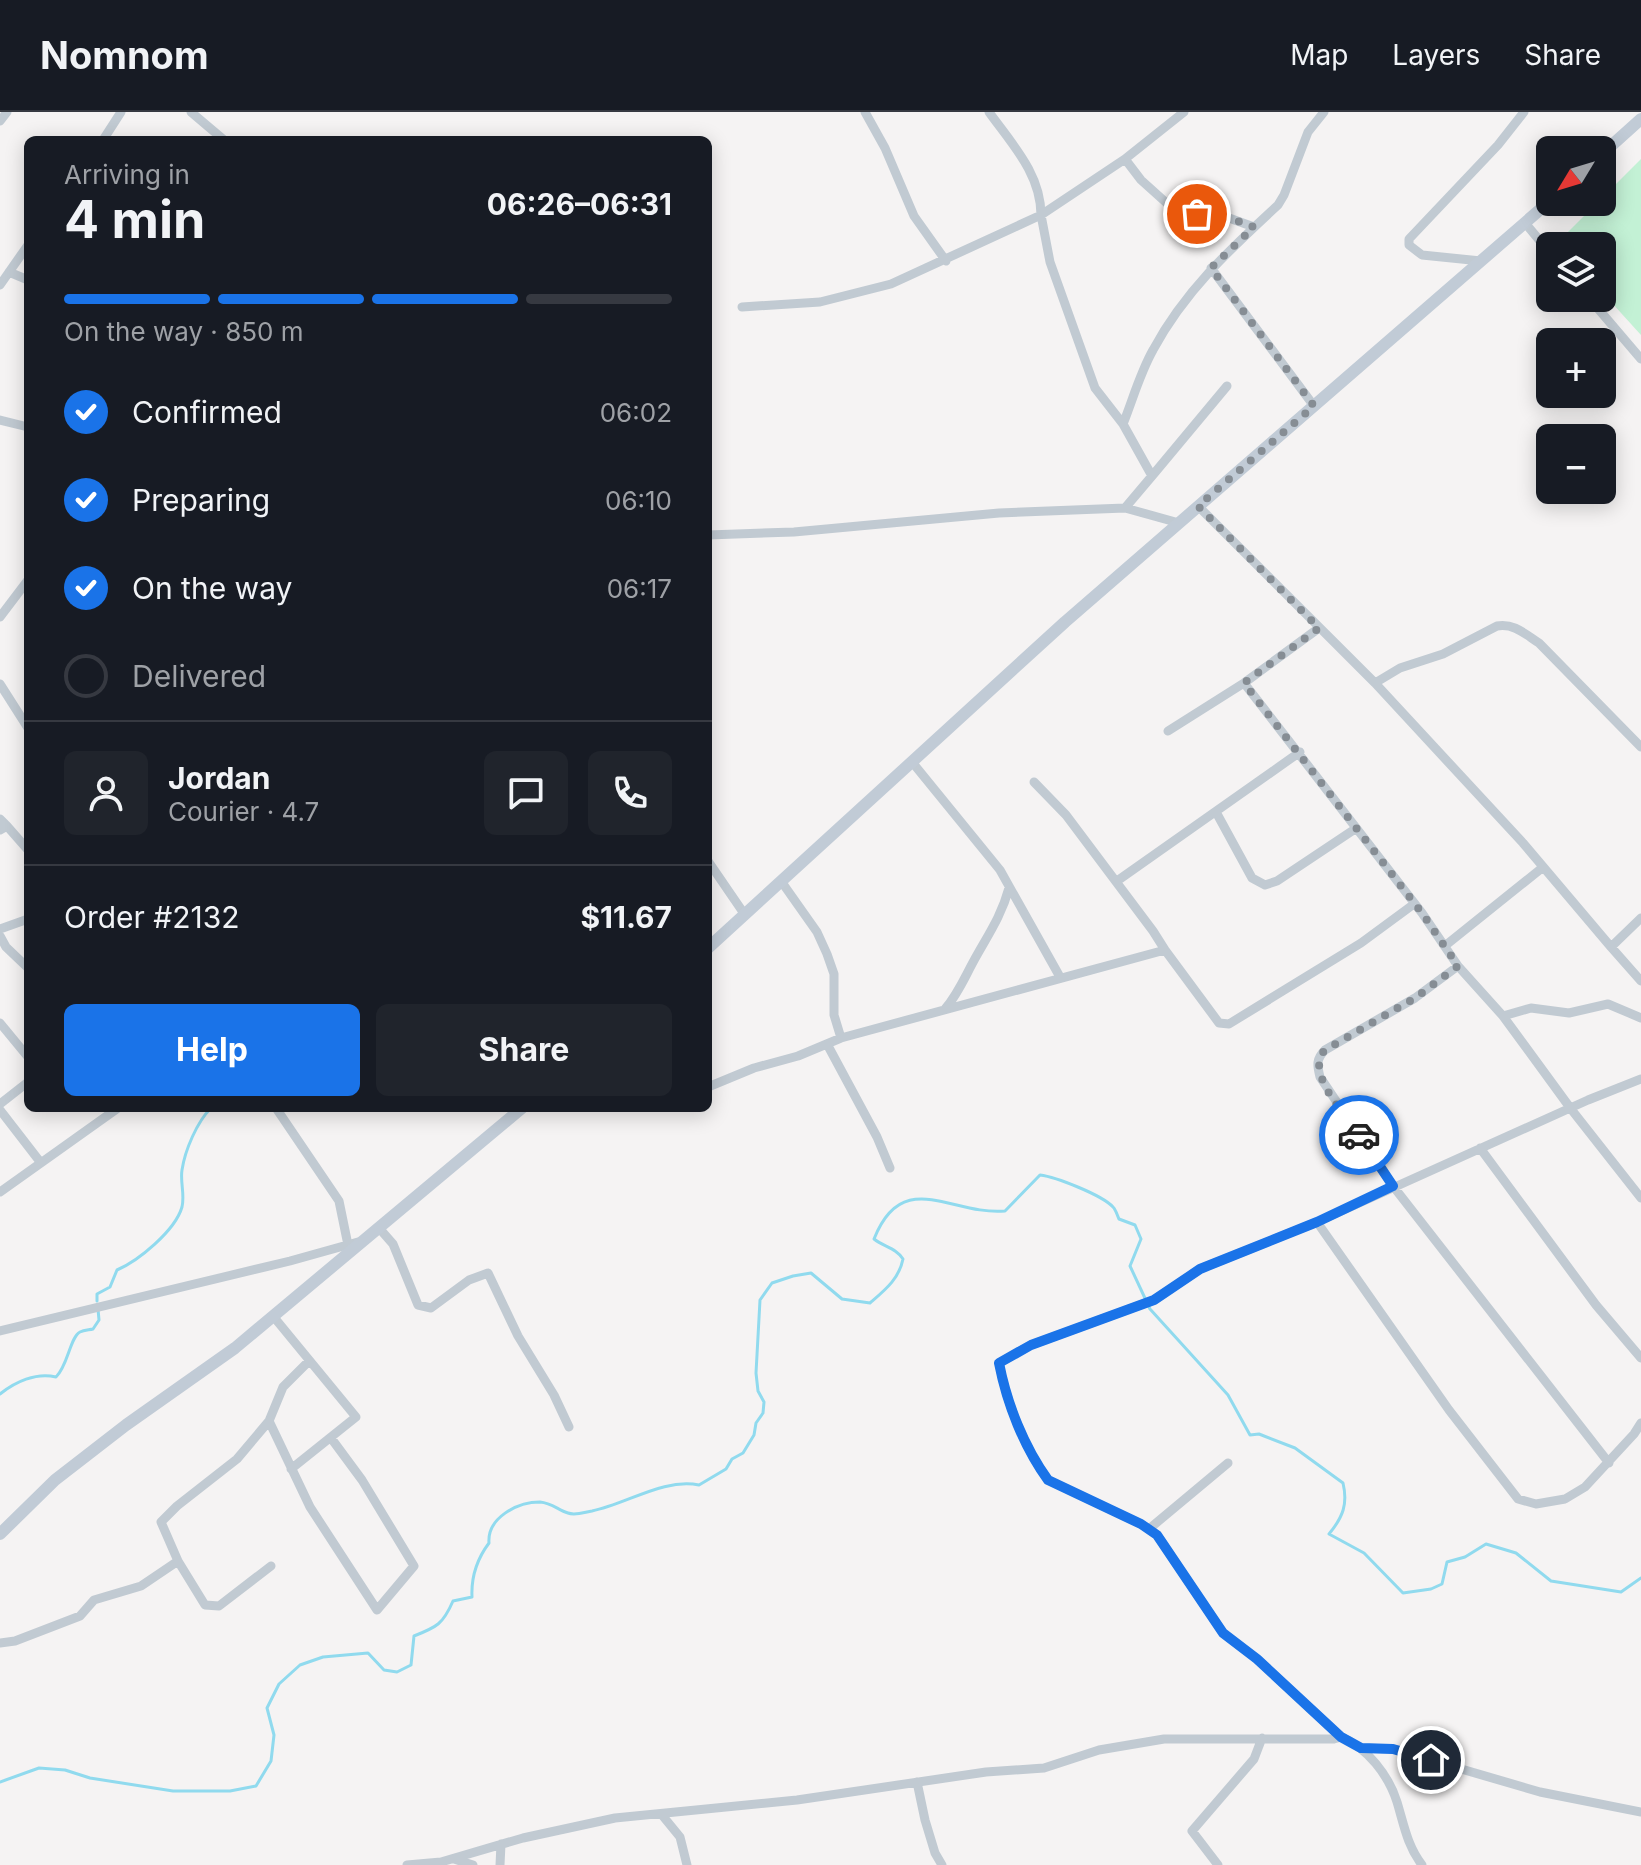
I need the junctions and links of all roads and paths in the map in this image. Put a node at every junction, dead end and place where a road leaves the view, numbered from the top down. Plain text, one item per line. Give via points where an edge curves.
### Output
1 (7, 112) edge
2 (121, 112) edge
3 (191, 112) edge
4 (865, 112) edge
5 (989, 112) edge
6 (1184, 112) edge
7 (1324, 112) edge
8 (1524, 112) edge
9 (1641, 119) edge
10 (0, 121) edge
11 (106, 136) edge
12 (219, 136) edge
13 (1616, 141) edge
14 (1125, 159) junction
15 (1536, 213) edge
16 (1041, 215) junction
17 (1525, 223) junction
18 (1254, 227) junction
19 (1536, 236) edge
20 (24, 251) edge
21 (946, 261) junction
22 (1481, 261) junction
23 (1211, 268) junction
24 (9, 272) junction
25 (24, 278) edge
26 (0, 285) edge
27 (742, 307) dead end
28 (1601, 312) edge
29 (1641, 359) edge
30 (1227, 386) dead end
31 (1314, 406) junction
32 (0, 420) edge
33 (1123, 424) junction
34 (24, 426) edge
35 (1152, 476) junction
36 (1198, 506) junction
37 (1125, 508) junction
38 (1179, 523) junction
39 (712, 535) edge
40 (24, 585) edge
41 (0, 617) edge
42 (1319, 628) junction
43 (1244, 683) junction
44 (1375, 683) junction
45 (0, 684) edge
46 (24, 722) edge
47 (1168, 731) dead end
48 (1641, 747) edge
49 (1300, 752) junction
50 (912, 762) junction
51 (1034, 782) dead end
52 (1216, 812) junction
53 (2, 825) edge
54 (1355, 829) junction
55 (24, 846) edge
56 (712, 867) edge
57 (1542, 868) junction
58 (781, 881) junction
59 (1117, 881) junction
60 (1009, 888) junction
61 (1414, 904) junction
62 (745, 915) junction
63 (1641, 918) edge
64 (24, 920) edge
65 (0, 929) edge
66 (0, 936) edge
67 (712, 944) edge
68 (1446, 945) junction
69 (1611, 947) junction
70 (1165, 950) junction
71 (24, 964) edge
72 (1458, 966) junction
73 (1060, 977) junction
74 (1641, 981) edge
75 (945, 1009) junction
76 (1503, 1016) junction
77 (1641, 1018) edge
78 (0, 1023) edge
79 (841, 1038) junction
80 (827, 1044) junction
81 (24, 1052) edge
82 (1641, 1079) edge
83 (712, 1085) edge
84 (24, 1086) edge
85 (0, 1107) edge
86 (1571, 1109) junction
87 (112, 1112) edge
88 (279, 1112) edge
89 (517, 1112) edge
90 (1480, 1148) junction
91 (41, 1163) junction
92 (890, 1168) dead end
93 (1393, 1186) junction
94 (0, 1192) edge
95 (1641, 1198) edge
96 (1317, 1222) junction
97 (379, 1228) junction
98 (365, 1240) junction
99 (348, 1245) junction
100 (273, 1316) junction
101 (0, 1331) edge
102 (1641, 1358) edge
103 (309, 1361) junction
104 (269, 1421) junction
105 (1641, 1423) edge
106 (569, 1427) dead end
107 (331, 1438) junction
108 (1228, 1463) dead end
109 (1609, 1463) junction
110 (291, 1469) junction
111 (1149, 1529) junction
112 (0, 1534) edge
113 (178, 1561) junction
114 (271, 1566) dead end
115 (0, 1643) edge
116 (1341, 1737) junction
117 (1262, 1738) junction
118 (1361, 1748) junction
119 (917, 1782) junction
120 (1641, 1812) edge
121 (662, 1815) junction
122 (501, 1844) junction
123 (450, 1859) junction
124 (407, 1865) edge
125 (473, 1865) edge
126 (500, 1865) edge
127 (687, 1865) edge
128 (942, 1865) edge
129 (1218, 1865) edge
130 (1422, 1865) edge

1 - 10 street
2 - 11 street
3 - 12 street
4 - 21 street via 914,216
5 - 16 street via 1021,154 1040,196
6 - 14 street
7 - 18 street via 1308,132 1278,205
8 - 22 street via 1409,239 1422,255
9 - 13 main road
14 - 16 street
14 - 18 street via 1181,216 1218,214
15 - 17 main road
16 - 21 street
16 - 33 street via 1050,262 1095,388
17 - 19 street
17 - 22 main road
18 - 23 street
20 - 24 street
21 - 27 street via 848,297
22 - 31 main road
23 - 31 street
23 - 33 street via 1154,348
24 - 25 street
24 - 26 street
28 - 29 street
30 - 35 street
31 - 36 main road
32 - 34 street
33 - 35 street
35 - 37 street
36 - 38 main road
36 - 42 street
37 - 38 street
37 - 39 street
38 - 50 main road
40 - 41 street
42 - 43 street
42 - 44 street
43 - 47 street
43 - 49 street
44 - 48 street via 1507,625 1539,643
44 - 57 street
45 - 46 street
49 - 52 street
49 - 54 street
50 - 58 main road
50 - 60 street
51 - 59 street
52 - 54 street via 1252,878 1265,885
52 - 59 street
53 - 55 street
54 - 61 street
56 - 62 street
57 - 68 street
57 - 69 street
58 - 62 main road
58 - 79 street via 827,954
59 - 70 street
60 - 73 street
60 - 75 street via 994,927
61 - 68 street
61 - 70 street via 1229,1024 1219,1023
62 - 67 main road
63 - 69 street
64 - 65 street
66 - 71 street
68 - 72 street
69 - 74 street
70 - 73 street
72 - 76 street
72 - 93 street via 1319,1057 1320,1077
73 - 75 street
75 - 79 street
76 - 77 street via 1531,1008 1569,1013 1608,1004
76 - 86 street
78 - 81 street
79 - 80 street
80 - 83 street
80 - 92 street
82 - 86 street
84 - 85 street
85 - 91 street
86 - 90 street
86 - 95 street
87 - 91 street
88 - 99 street via 339,1201
89 - 97 main road
90 - 93 street
90 - 102 street
91 - 94 street
93 - 96 street
93 - 109 street
96 - 109 street via 1518,1499 1536,1504 1565,1499
96 - 111 street via 1200,1269 1154,1300 1031,1345 999,1363 1013,1415 1048,1480
97 - 98 main road
97 - 106 street via 393,1244 418,1305 431,1308 488,1273
98 - 99 street
98 - 100 main road
99 - 101 street
100 - 103 street
100 - 112 main road via 55,1480
103 - 104 street via 283,1387
103 - 107 street via 356,1417
104 - 110 street
104 - 113 street via 237,1459 162,1519
105 - 109 street
107 - 110 street
107 - 110 street via 414,1566 377,1610
108 - 111 street
111 - 116 street via 1174,1557 1223,1633
113 - 114 street via 205,1605 212,1607
113 - 115 street via 141,1586 94,1600 80,1616
116 - 117 street
116 - 118 street
117 - 119 street via 1164,1739 1099,1750 1044,1768
117 - 129 street via 1254,1759 1192,1831
118 - 120 street via 1393,1749 1540,1792
118 - 130 street via 1390,1786 1408,1845
119 - 121 street
119 - 128 street
121 - 122 street via 615,1818
121 - 127 street via 680,1837
122 - 123 street
122 - 126 street
123 - 124 street
123 - 125 street

